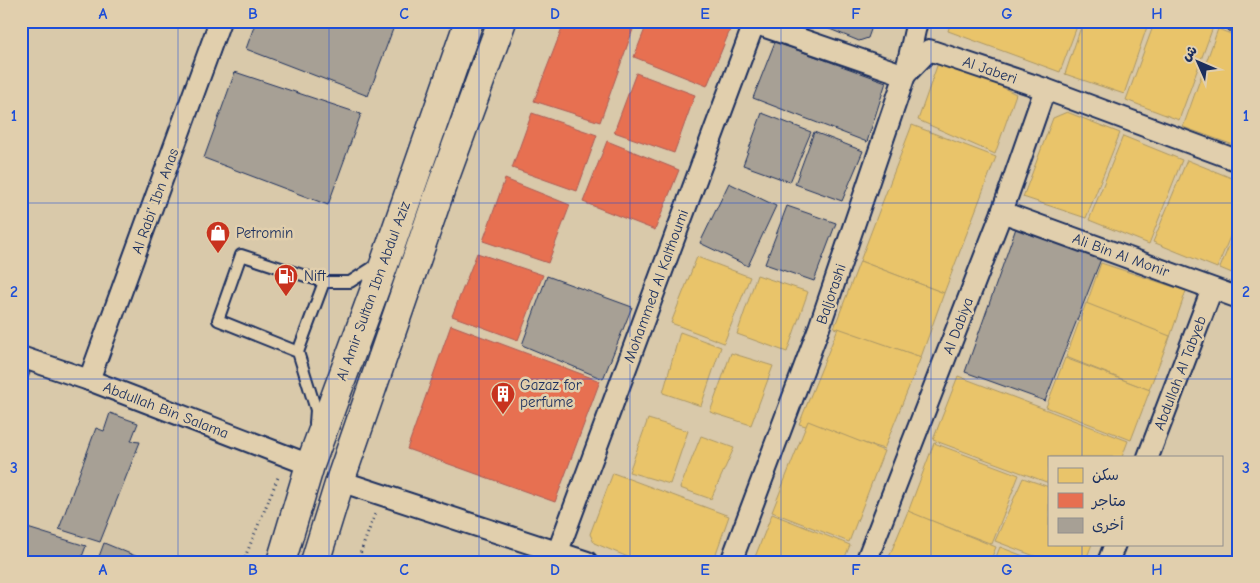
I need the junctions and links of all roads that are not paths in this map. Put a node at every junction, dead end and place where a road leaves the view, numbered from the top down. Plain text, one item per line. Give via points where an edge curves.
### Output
1 (220, 21) edge
2 (469, 21) edge
3 (502, 21) edge
4 (917, 21) edge
5 (1235, 21) edge
6 (752, 22) edge
7 (1239, 23) edge
8 (905, 75) junction
9 (1046, 89) junction
10 (1239, 161) edge
11 (1002, 212) junction
12 (386, 259) junction
13 (324, 282) junction
14 (1212, 289) junction
15 (1239, 298) edge
16 (298, 352) junction
17 (21, 357) edge
18 (89, 380) junction
19 (1148, 456) edge
20 (298, 460) junction
21 (340, 481) junction
22 (1114, 546) edge
23 (558, 551) junction
24 (281, 562) edge
25 (314, 562) edge
26 (587, 562) edge
27 (731, 562) edge
28 (866, 562) edge
29 (1108, 562) edge

1 - 18 street, Al Rabi' Ibn Anas
2 - 12 street, Al Amir Sultan Ibn Abdul Aziz
3 - 21 street, Al Amir Sultan Ibn Abdul Aziz
4 - 8 street, Baljorashi
5 - 7 street
6 - 8 street
6 - 23 street, Mohammed Al Kalthoumi
8 - 9 street, Al Jaberi via 929,50
8 - 27 street, Baljorashi via 819,328
9 - 10 street, Al Jaberi
9 - 11 street, Al Dabiya
11 - 14 street, Ali Bin Al Monir
11 - 28 street, Al Dabiya
12 - 13 lane via 350,282
12 - 20 street, Al Amir Sultan Ibn Abdul Aziz
13 - 16 lane
13 - 16 lane via 241,255 218,320
14 - 15 street, Ali Bin Al Monir
14 - 19 street, Abdullah Al Tabyeb
16 - 20 lane via 316,410
17 - 18 street, Abdullah Bin Salama
18 - 20 street, Abdullah Bin Salama
20 - 24 street, Al Amir Sultan Ibn Abdul Aziz
21 - 23 street
21 - 25 street, Al Amir Sultan Ibn Abdul Aziz
22 - 29 street
23 - 26 street

